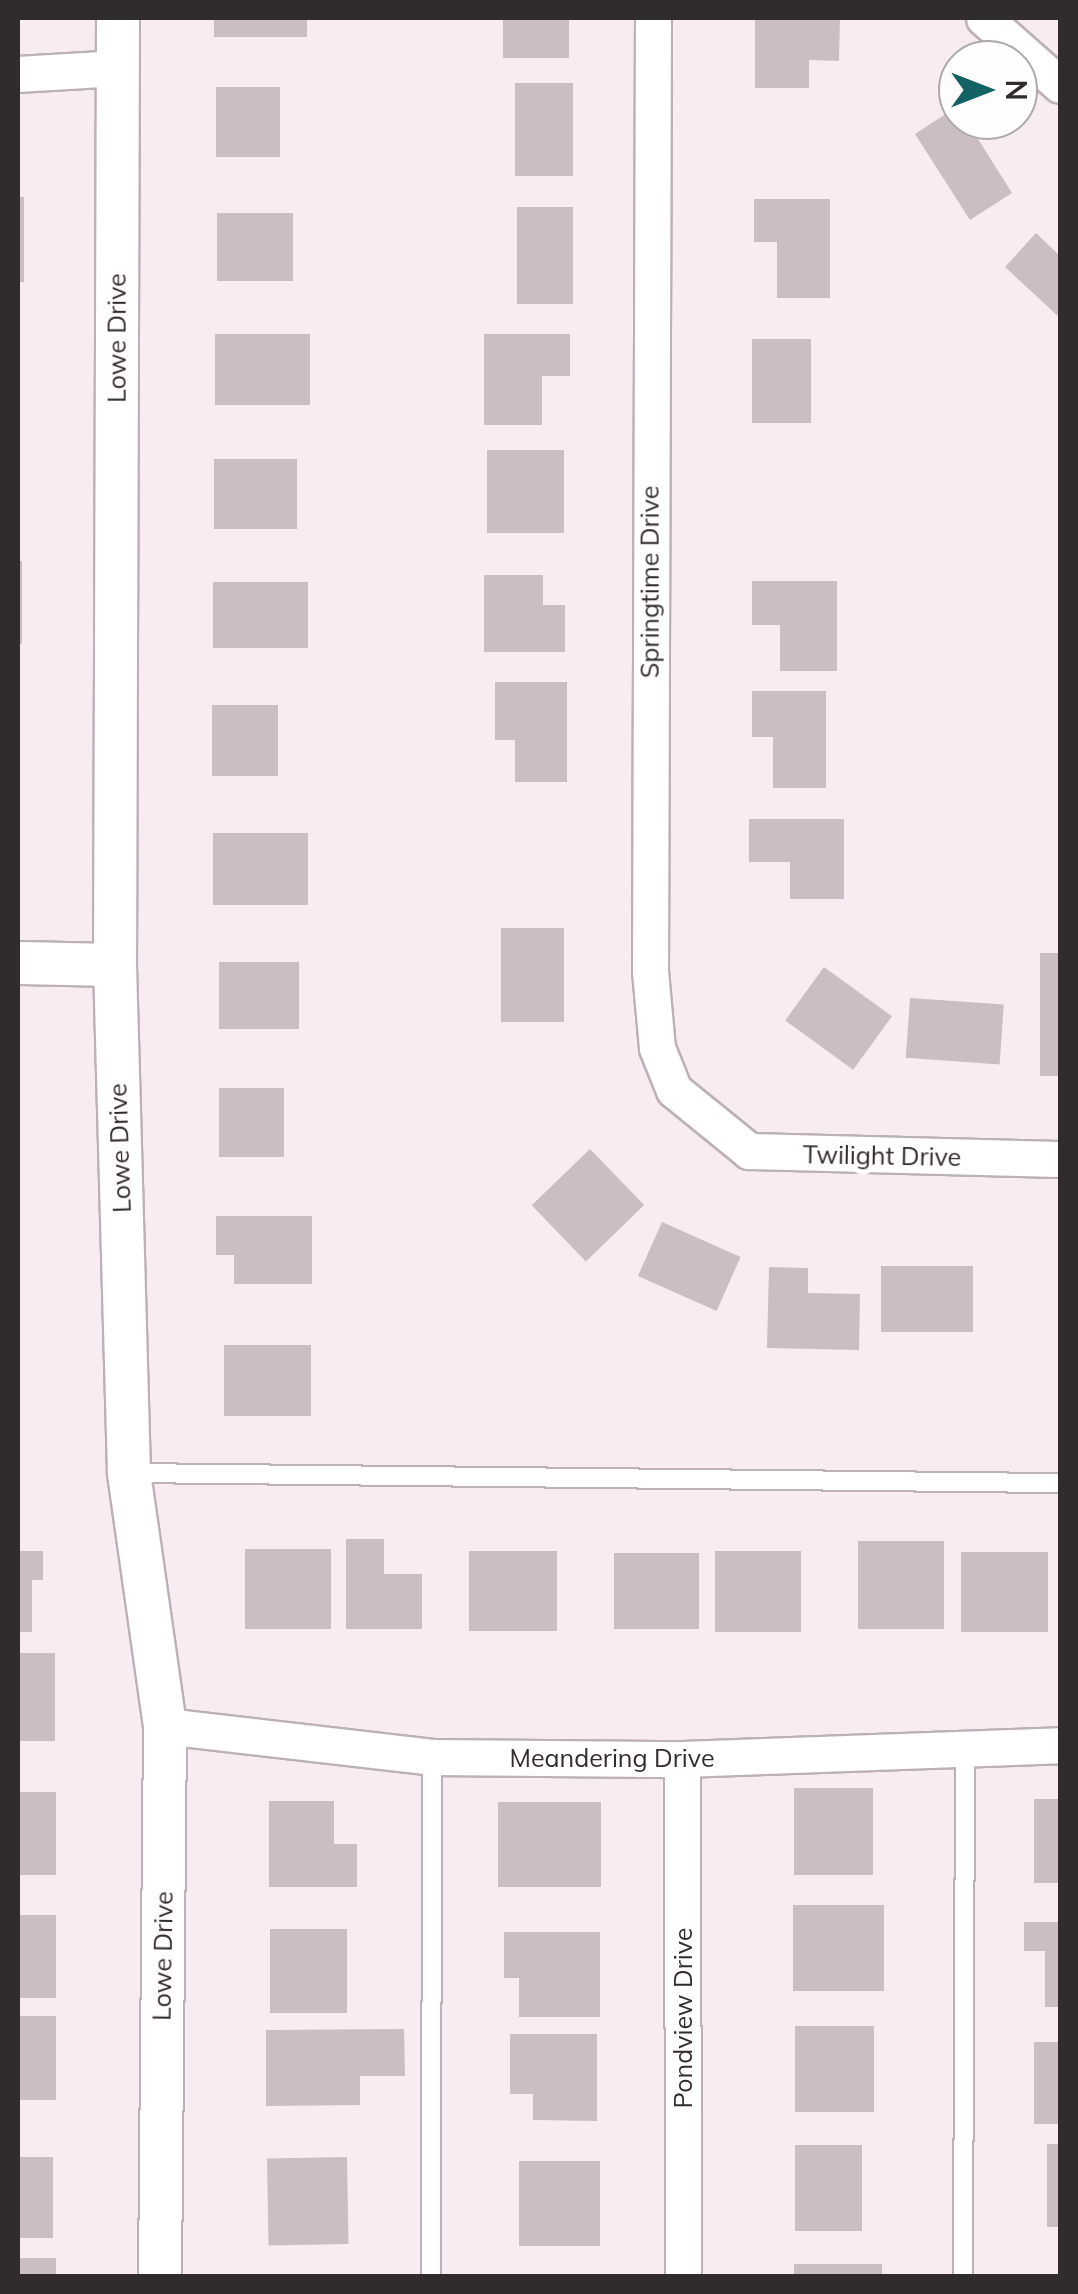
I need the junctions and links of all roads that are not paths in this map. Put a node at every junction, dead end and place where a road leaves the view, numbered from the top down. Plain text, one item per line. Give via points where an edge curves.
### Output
1 (118, 18) edge
2 (653, 18) edge
3 (984, 18) edge
4 (118, 68) junction
5 (18, 74) edge
6 (1060, 85) edge
7 (18, 964) edge
8 (115, 965) junction
9 (711, 1127) joint
10 (1060, 1159) edge
11 (129, 1473) junction
12 (1060, 1482) edge
13 (166, 1726) junction
14 (1060, 1745) edge
15 (965, 1748) junction
16 (432, 1757) junction
17 (682, 1760) junction
18 (160, 2276) edge
19 (431, 2276) edge
20 (683, 2276) edge
21 (963, 2276) edge

1 - 4 street, Lowe Drive
2 - 9 street, Springtime Drive via 650,970 657,1048 674,1090
3 - 6 street
4 - 5 street
4 - 8 street, Lowe Drive
7 - 8 street
8 - 11 street, Lowe Drive
9 - 10 street, Twilight Drive via 749,1152
11 - 12 lane
11 - 13 street, Lowe Drive
13 - 16 street, Meandering Drive
13 - 18 street, Lowe Drive
14 - 15 street, Meandering Drive
15 - 17 street, Meandering Drive
15 - 21 lane
16 - 17 street, Meandering Drive
16 - 19 lane
17 - 20 street, Pondview Drive

